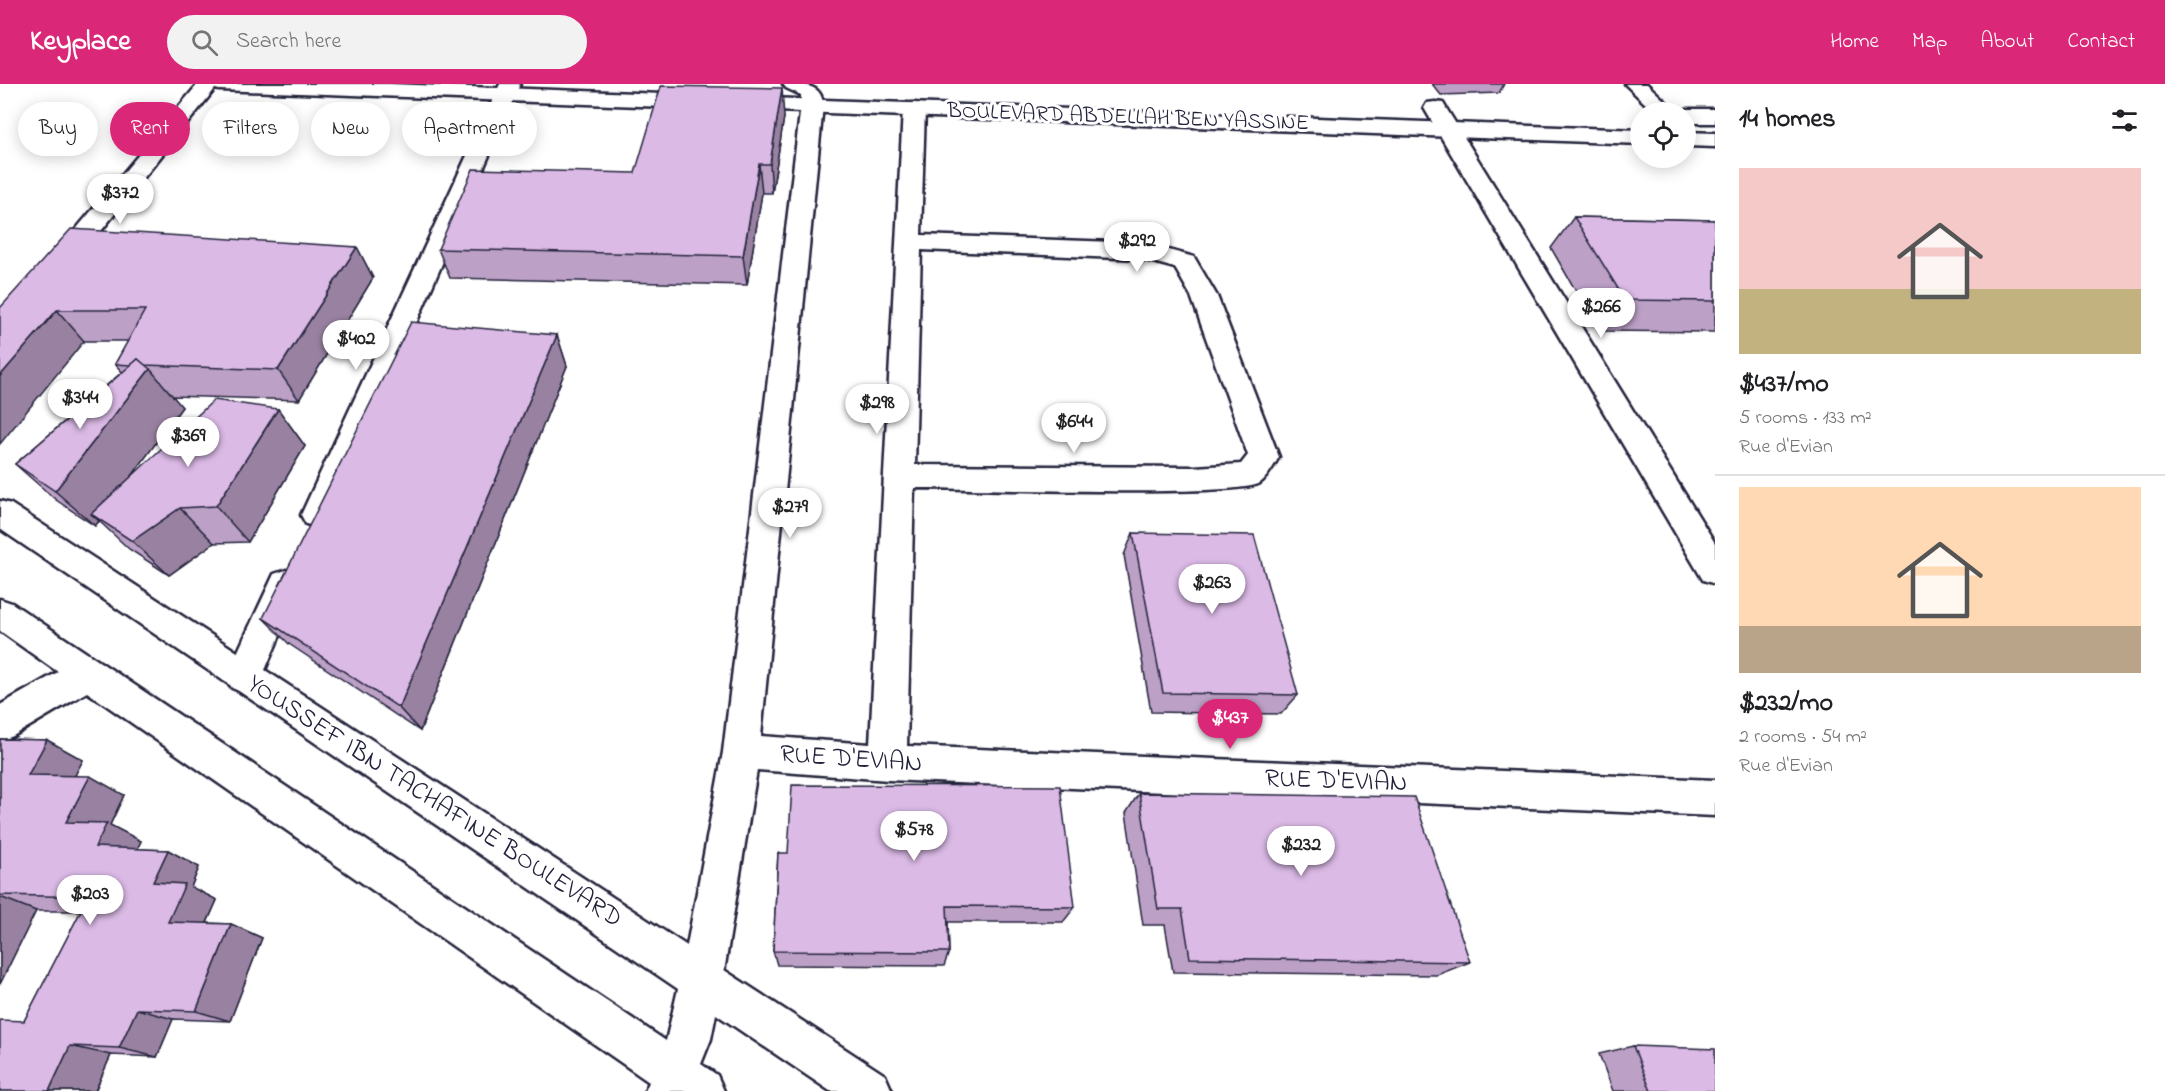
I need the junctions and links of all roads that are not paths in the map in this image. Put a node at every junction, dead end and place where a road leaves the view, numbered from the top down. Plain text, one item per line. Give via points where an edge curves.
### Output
1 (209, 84) edge
2 (219, 84) edge
3 (584, 84) edge
4 (1635, 84) edge
5 (508, 89) edge
6 (806, 94) edge
7 (1655, 102) edge
8 (1289, 104) dead end
9 (1413, 107) dead end
10 (914, 109) junction
11 (1447, 116) junction
12 (1696, 116) edge
13 (1715, 116) edge
14 (1630, 136) edge
15 (909, 242) junction
16 (47, 282) edge
17 (900, 476) junction
18 (0, 513) edge
19 (1715, 571) edge
20 (0, 613) edge
21 (86, 674) junction
22 (244, 677) junction
23 (0, 724) edge
24 (741, 752) junction
25 (888, 763) junction
26 (1715, 798) edge
27 (702, 978) junction
28 (682, 1085) edge
29 (869, 1091) edge

1 - 16 street
2 - 5 street, BOULEVARD ABDELLAH BEN YASSINE
3 - 6 street, BOULEVARD ABDELLAH BEN YASSINE
4 - 7 street
5 - 6 street, BOULEVARD ABDELLAH BEN YASSINE
5 - 22 street
6 - 8 street, BOULEVARD ABDELLAH BEN YASSINE
6 - 10 street, BOULEVARD ABDELLAH BEN YASSINE
6 - 24 street
9 - 11 street, BOULEVARD ABDELLAH BEN YASSINE
10 - 11 street, BOULEVARD ABDELLAH BEN YASSINE
10 - 15 street
11 - 14 street, BOULEVARD ABDELLAH BEN YASSINE
11 - 19 street
12 - 13 street
15 - 17 street
15 - 17 street via 1143,251 1185,263 1204,296 1264,457 1249,475 1196,479
17 - 25 street
18 - 22 street, YOUSSEF IBN TACHAFINE BOULEVARD
20 - 21 street
21 - 23 street
21 - 28 street
22 - 27 street, YOUSSEF IBN TACHAFINE BOULEVARD
24 - 25 street, RUE D'EVIAN
24 - 27 street
25 - 26 street, RUE D'EVIAN
27 - 28 street
27 - 29 street, YOUSSEF IBN TACHAFINE BOULEVARD

